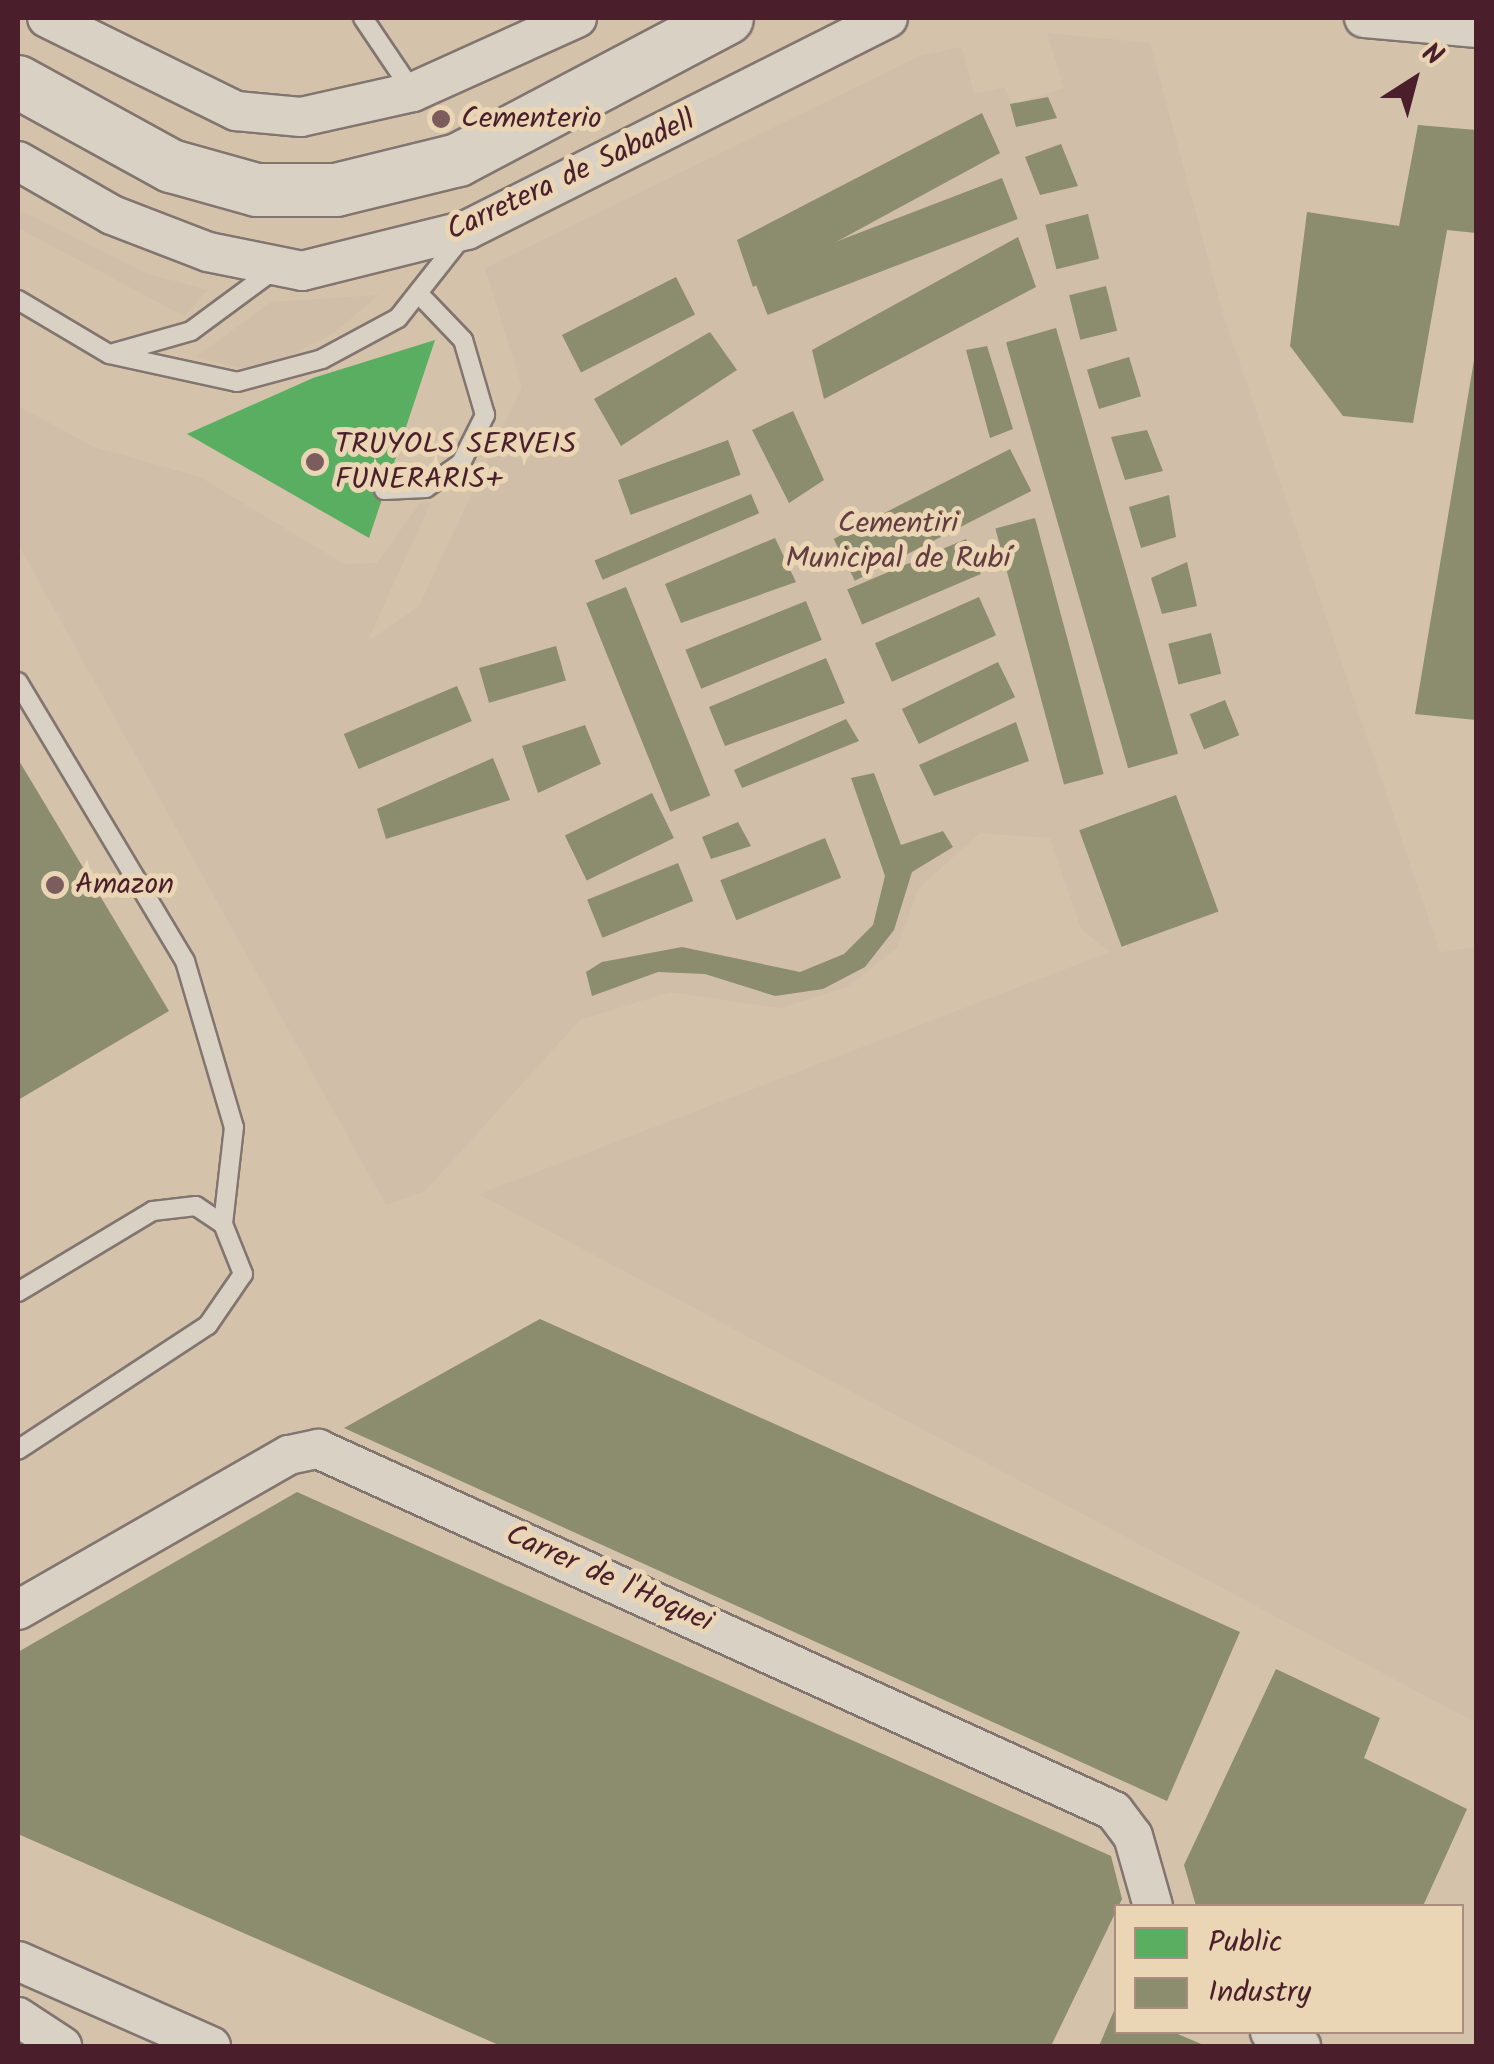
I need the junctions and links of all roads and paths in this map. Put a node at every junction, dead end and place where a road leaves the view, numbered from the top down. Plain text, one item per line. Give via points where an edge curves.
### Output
1 (47, 18) edge
2 (363, 18) edge
3 (577, 18) edge
4 (726, 18) edge
5 (888, 18) edge
6 (1364, 18) edge
7 (1476, 28) edge
8 (18, 82) edge
9 (413, 92) junction
10 (18, 161) edge
11 (467, 230) junction
12 (279, 266) junction
13 (418, 293) junction
14 (18, 300) edge
15 (109, 354) junction
16 (384, 490) dead end
17 (18, 682) edge
18 (223, 1224) junction
19 (18, 1292) edge
20 (18, 1450) edge
21 (18, 1610) edge
22 (1151, 1904) edge
23 (18, 1960) edge
24 (18, 2017) edge
25 (1275, 2034) edge
26 (43, 2041) edge
27 (211, 2046) edge
28 (1302, 2046) edge

1 - 9 street via 236,110 301,116
2 - 9 lane
3 - 9 street
4 - 8 main road via 458,160 336,190 257,190 172,166
5 - 11 street, Carretera de Sabadell
6 - 7 street
10 - 12 street, Carretera de Sabadell via 112,215 208,252
11 - 12 street, Carretera de Sabadell via 302,271
11 - 13 lane
12 - 15 lane via 191,332
13 - 15 lane via 398,318 322,360 237,382
13 - 16 lane via 463,340 484,414 462,463 426,488
14 - 15 lane
17 - 18 lane via 185,961 234,1127
18 - 19 lane via 196,1206 153,1211
18 - 20 lane via 243,1274 208,1325
21 - 22 street, Carrer de l'Hoquei via 290,1455 318,1449 1114,1811 1133,1836
23 - 27 street
24 - 26 street
25 - 28 street

